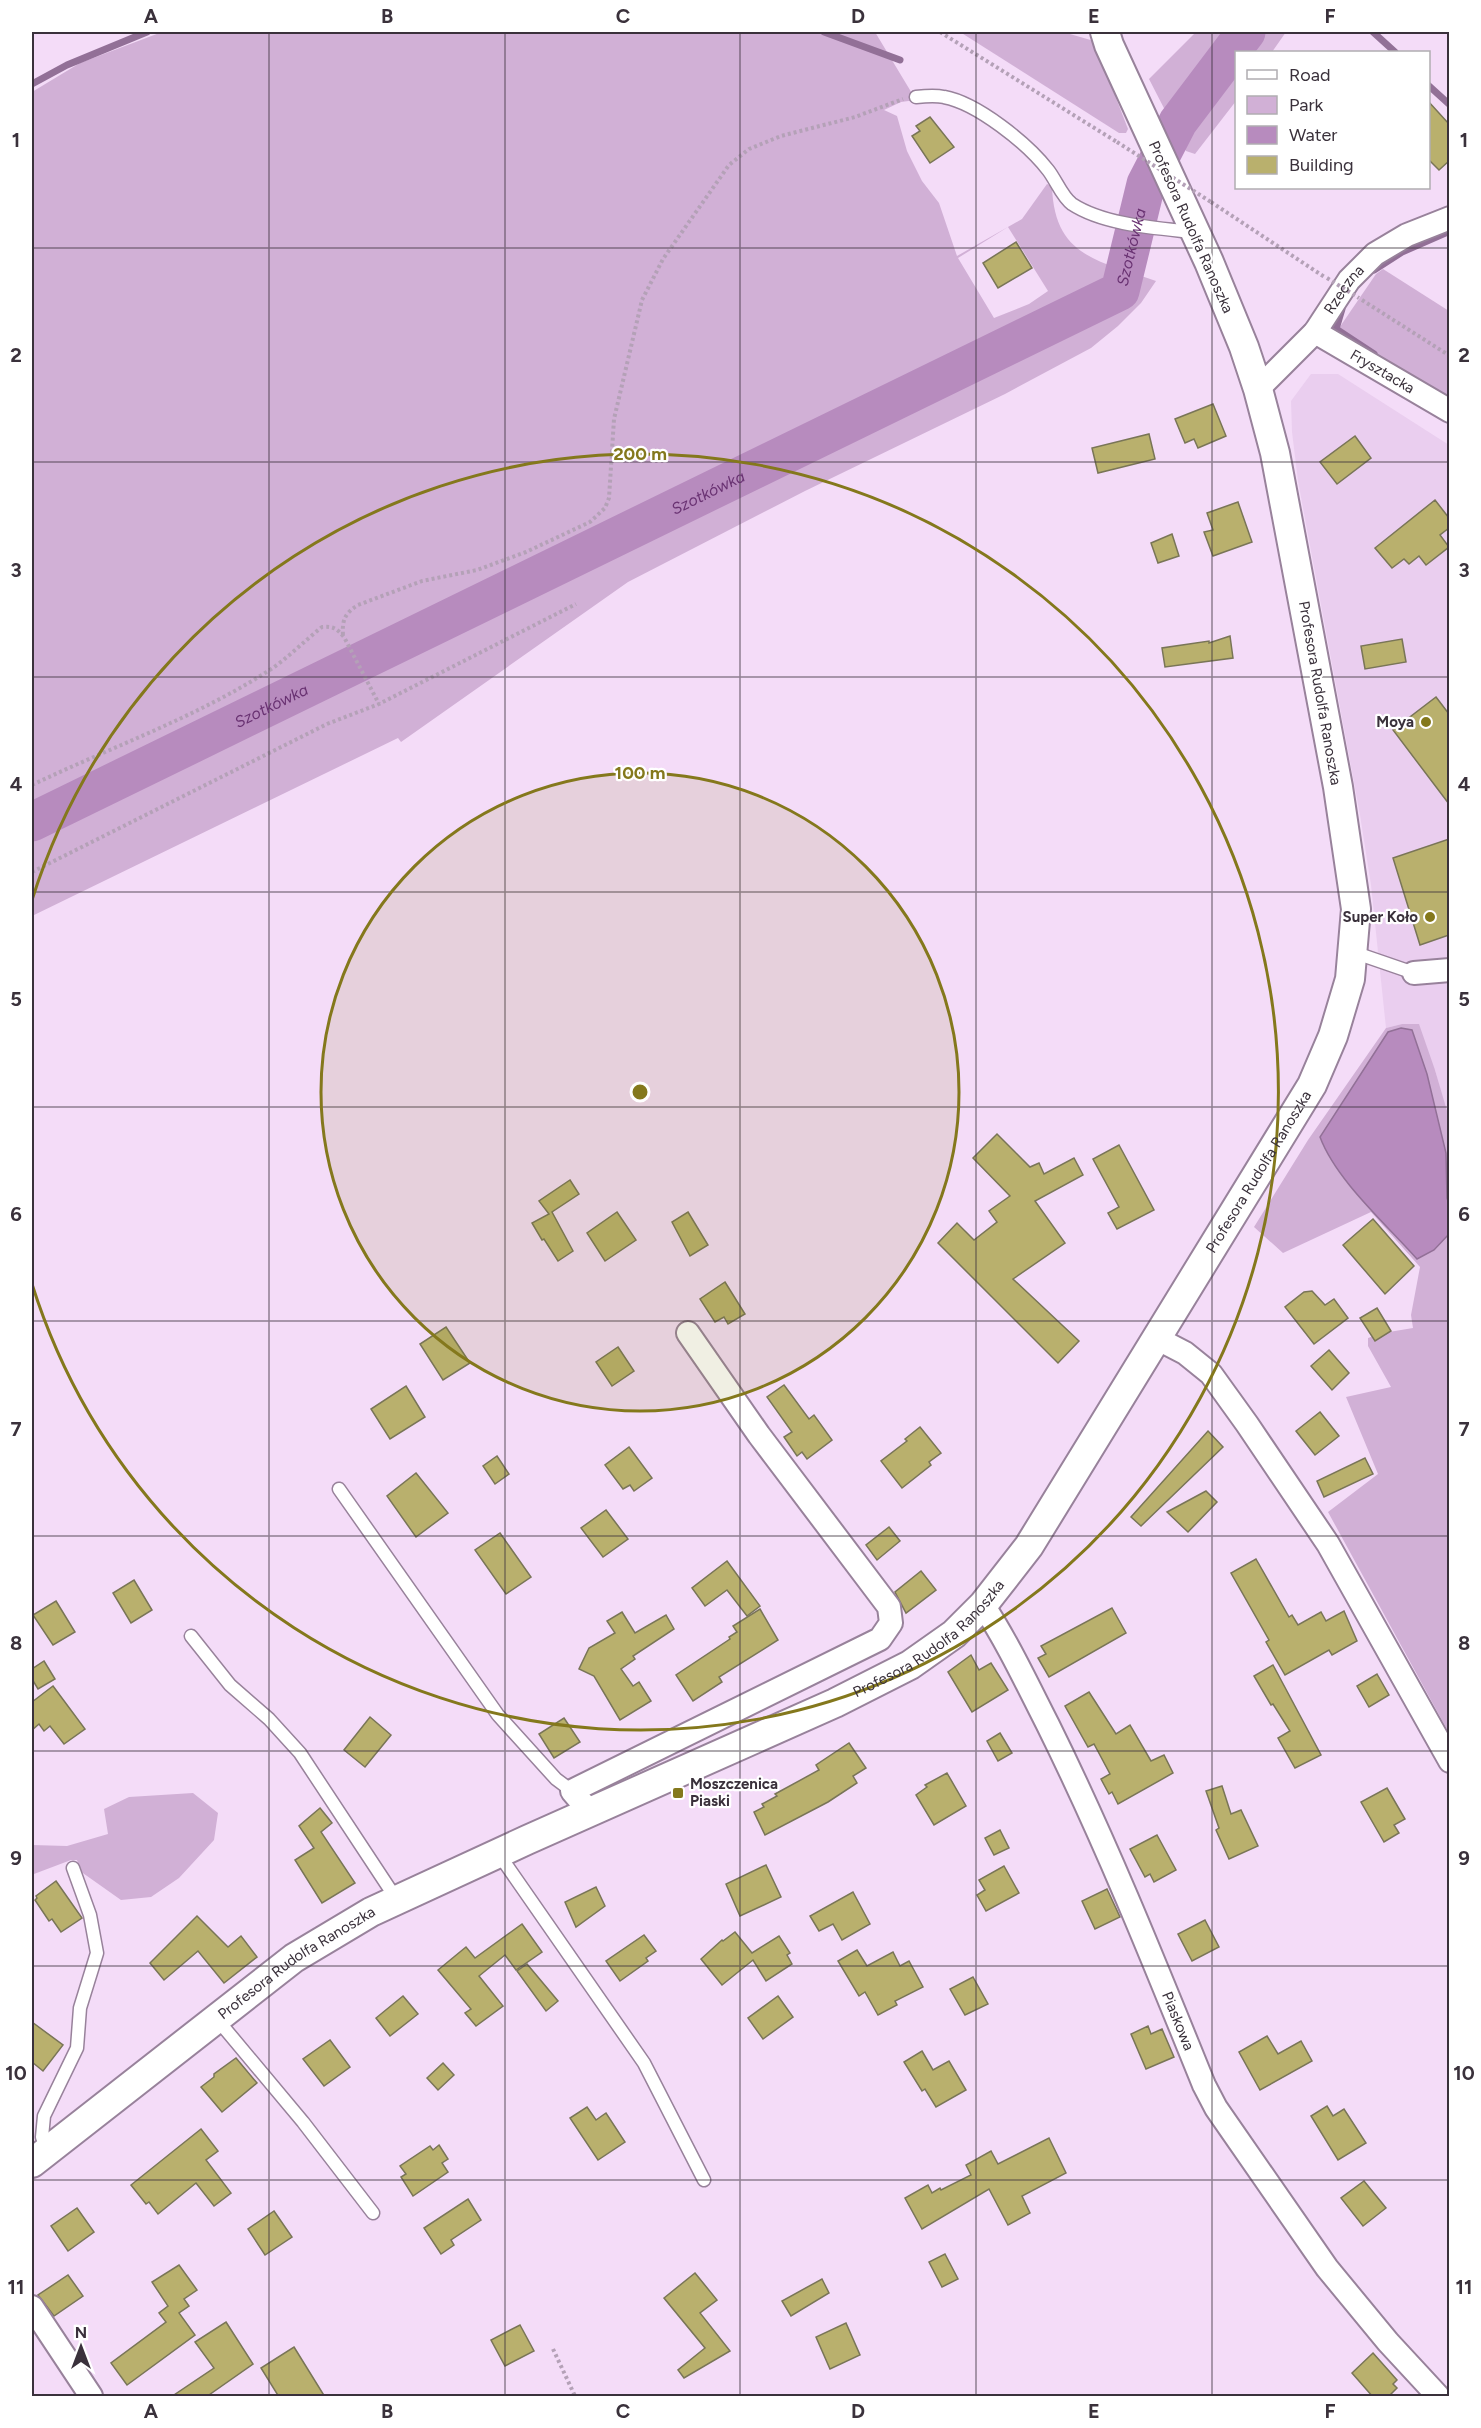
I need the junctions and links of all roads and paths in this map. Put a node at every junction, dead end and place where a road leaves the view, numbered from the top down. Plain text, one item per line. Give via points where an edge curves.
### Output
1 (940, 32) edge
2 (1105, 32) edge
3 (916, 97) joint
4 (1449, 218) edge
5 (1194, 232) junction
6 (1315, 332) junction
7 (1449, 356) edge
8 (1258, 389) junction
9 (1449, 411) edge
10 (576, 604) dead end
11 (343, 635) junction
12 (379, 704) junction
13 (32, 785) edge
14 (32, 872) edge
15 (1353, 952) junction
16 (1449, 970) edge
17 (1414, 973) joint
18 (688, 1333) dead end
19 (1158, 1339) junction
20 (339, 1489) dead end
21 (983, 1605) junction
22 (191, 1636) dead end
23 (1449, 1761) edge
24 (581, 1801) junction
25 (498, 1853) junction
26 (73, 1868) dead end
27 (396, 1900) junction
28 (216, 2018) junction
29 (39, 2157) edge
30 (704, 2180) dead end
31 (373, 2213) dead end
32 (32, 2307) edge
33 (553, 2349) dead end
34 (91, 2397) edge
35 (575, 2397) edge
36 (1438, 2397) edge

1 - 7 path, bridge via 1117,141
2 - 5 street, Profesora Rudolfa Ranoszka, bridge
3 - 5 lane via 943,96 955,100 1011,133 1034,154 1069,201 1101,217
3 - 11 path via 781,136 748,149 729,165 663,259 642,300 614,419 609,498 599,515 577,529 493,566 422,581 358,605 345,617
4 - 6 street, Rzeczna via 1407,235 1375,254 1349,280
5 - 8 street, Profesora Rudolfa Ranoszka via 1245,347
6 - 8 street, Rzeczna
6 - 9 street, Frysztacka
8 - 15 street, Profesora Rudolfa Ranoszka via 1275,453 1338,787 1356,909
10 - 12 path
11 - 12 path
11 - 13 path via 331,626 322,627 267,672 240,688
12 - 14 path via 317,729
15 - 17 lane
15 - 19 street, Profesora Rudolfa Ranoszka via 1350,979 1333,1036 1312,1085
16 - 17 street
18 - 24 street, Profesora Rudolfa Ranoszka via 762,1440 889,1607 891,1623 880,1640
19 - 21 street, Profesora Rudolfa Ranoszka via 1029,1546
19 - 23 street via 1185,1353 1210,1374 1247,1424 1328,1544
20 - 24 lane via 498,1715
21 - 24 street, Profesora Rudolfa Ranoszka via 954,1634 910,1665 835,1703
21 - 36 street, Piaskowa via 1002,1634 1089,1811 1216,2108 1327,2268
22 - 27 lane via 230,1684 300,1753
24 - 25 street, Profesora Rudolfa Ranoszka
25 - 27 street, Profesora Rudolfa Ranoszka
25 - 30 lane via 644,2063
26 - 29 lane via 90,1915 96,1953 80,2008 77,2048 44,2116
27 - 28 street, Profesora Rudolfa Ranoszka via 294,1958
28 - 29 street, Profesora Rudolfa Ranoszka
28 - 31 lane
32 - 34 street
33 - 35 path

